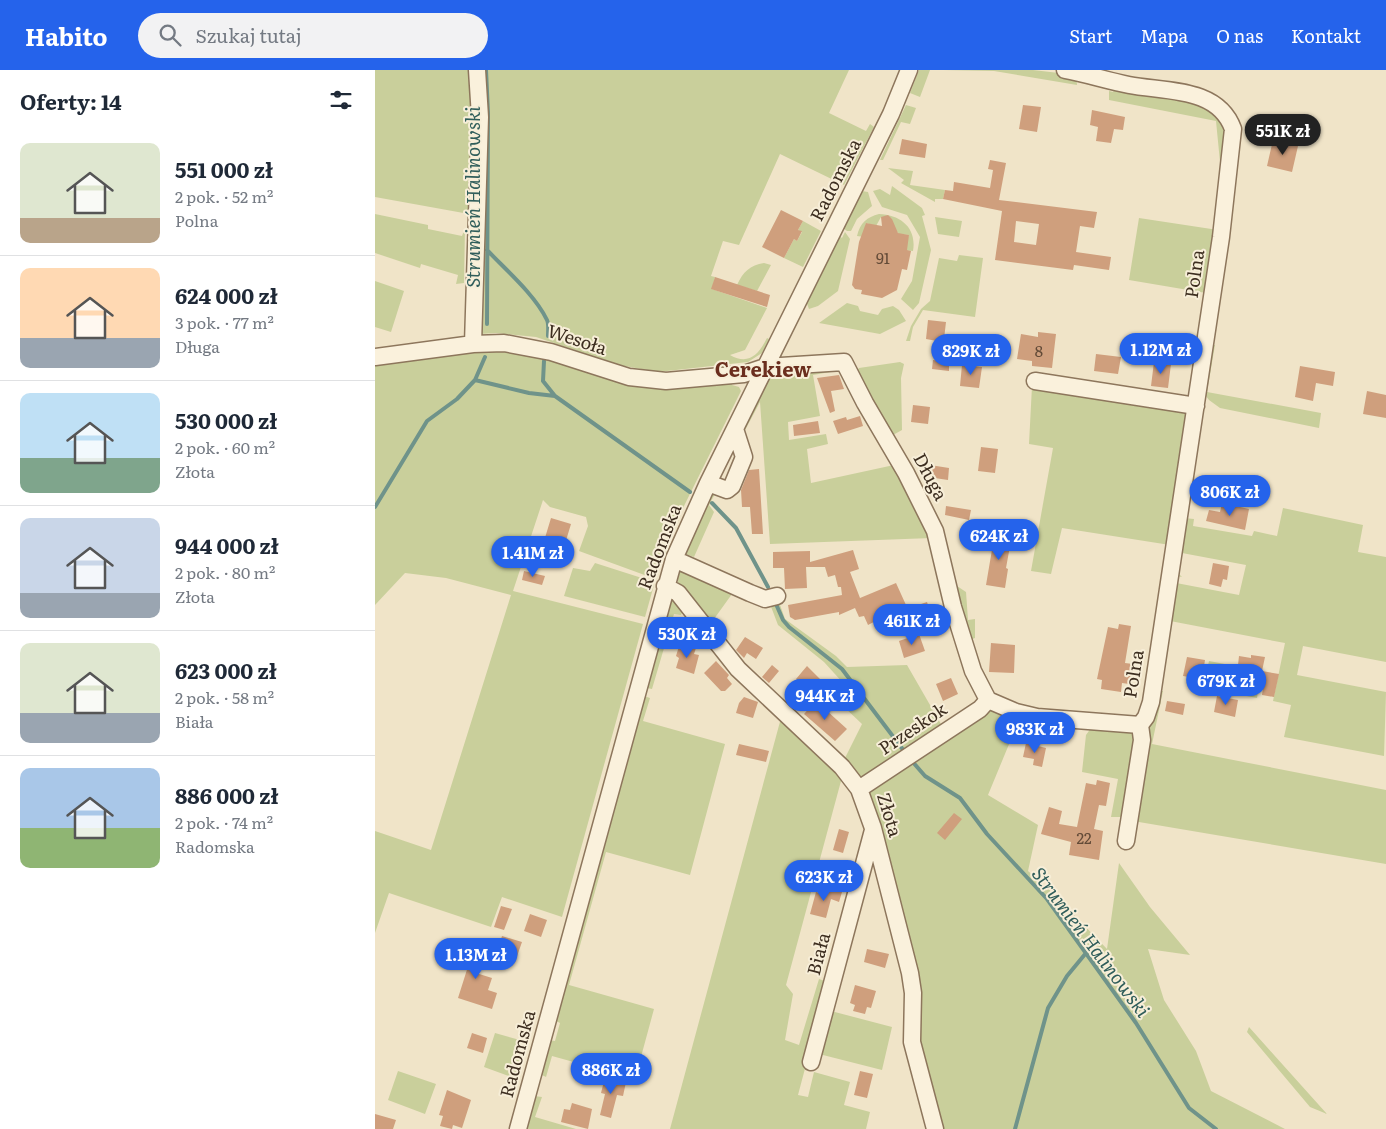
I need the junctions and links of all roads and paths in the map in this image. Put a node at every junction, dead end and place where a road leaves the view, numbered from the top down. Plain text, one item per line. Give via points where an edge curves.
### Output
1 (477, 70) edge
2 (909, 70) edge
3 (1065, 70) edge
4 (473, 344) junction
5 (377, 356) edge
6 (844, 362) joint
7 (765, 368) junction
8 (1035, 381) dead end
9 (1196, 406) junction
10 (735, 429) junction
11 (708, 483) junction
12 (674, 559) junction
13 (665, 586) junction
14 (777, 596) dead end
15 (988, 700) junction
16 (1140, 725) junction
17 (859, 789) junction
18 (873, 828) junction
19 (1126, 842) dead end
20 (811, 1062) dead end
21 (518, 1129) edge
22 (935, 1129) edge

1 - 4 street via 480,117
2 - 7 street, Radomska via 891,114
3 - 9 street, Polna via 1195,96 1221,108 1229,117 1233,145
4 - 5 street, Wesoła
4 - 7 street, Wesoła via 530,346 617,374 651,380 745,374
6 - 7 street, Wesoła
6 - 15 street, Długa via 935,531 973,671
7 - 10 street, Radomska
8 - 9 street
9 - 16 street, Polna via 1151,702
10 - 11 street, Radomska
10 - 11 street via 744,457 732,486 727,490
11 - 12 street, Radomska
12 - 13 street, Radomska
12 - 14 street via 765,599
13 - 17 street, Złota via 678,593 738,669 842,767
13 - 21 street, Radomska
15 - 16 street via 1037,717
15 - 17 street, Przeskok via 980,709
16 - 19 street via 1142,740
17 - 18 street, Złota
18 - 20 street, Biała
18 - 22 street, Złota via 909,973 913,993 912,1042

